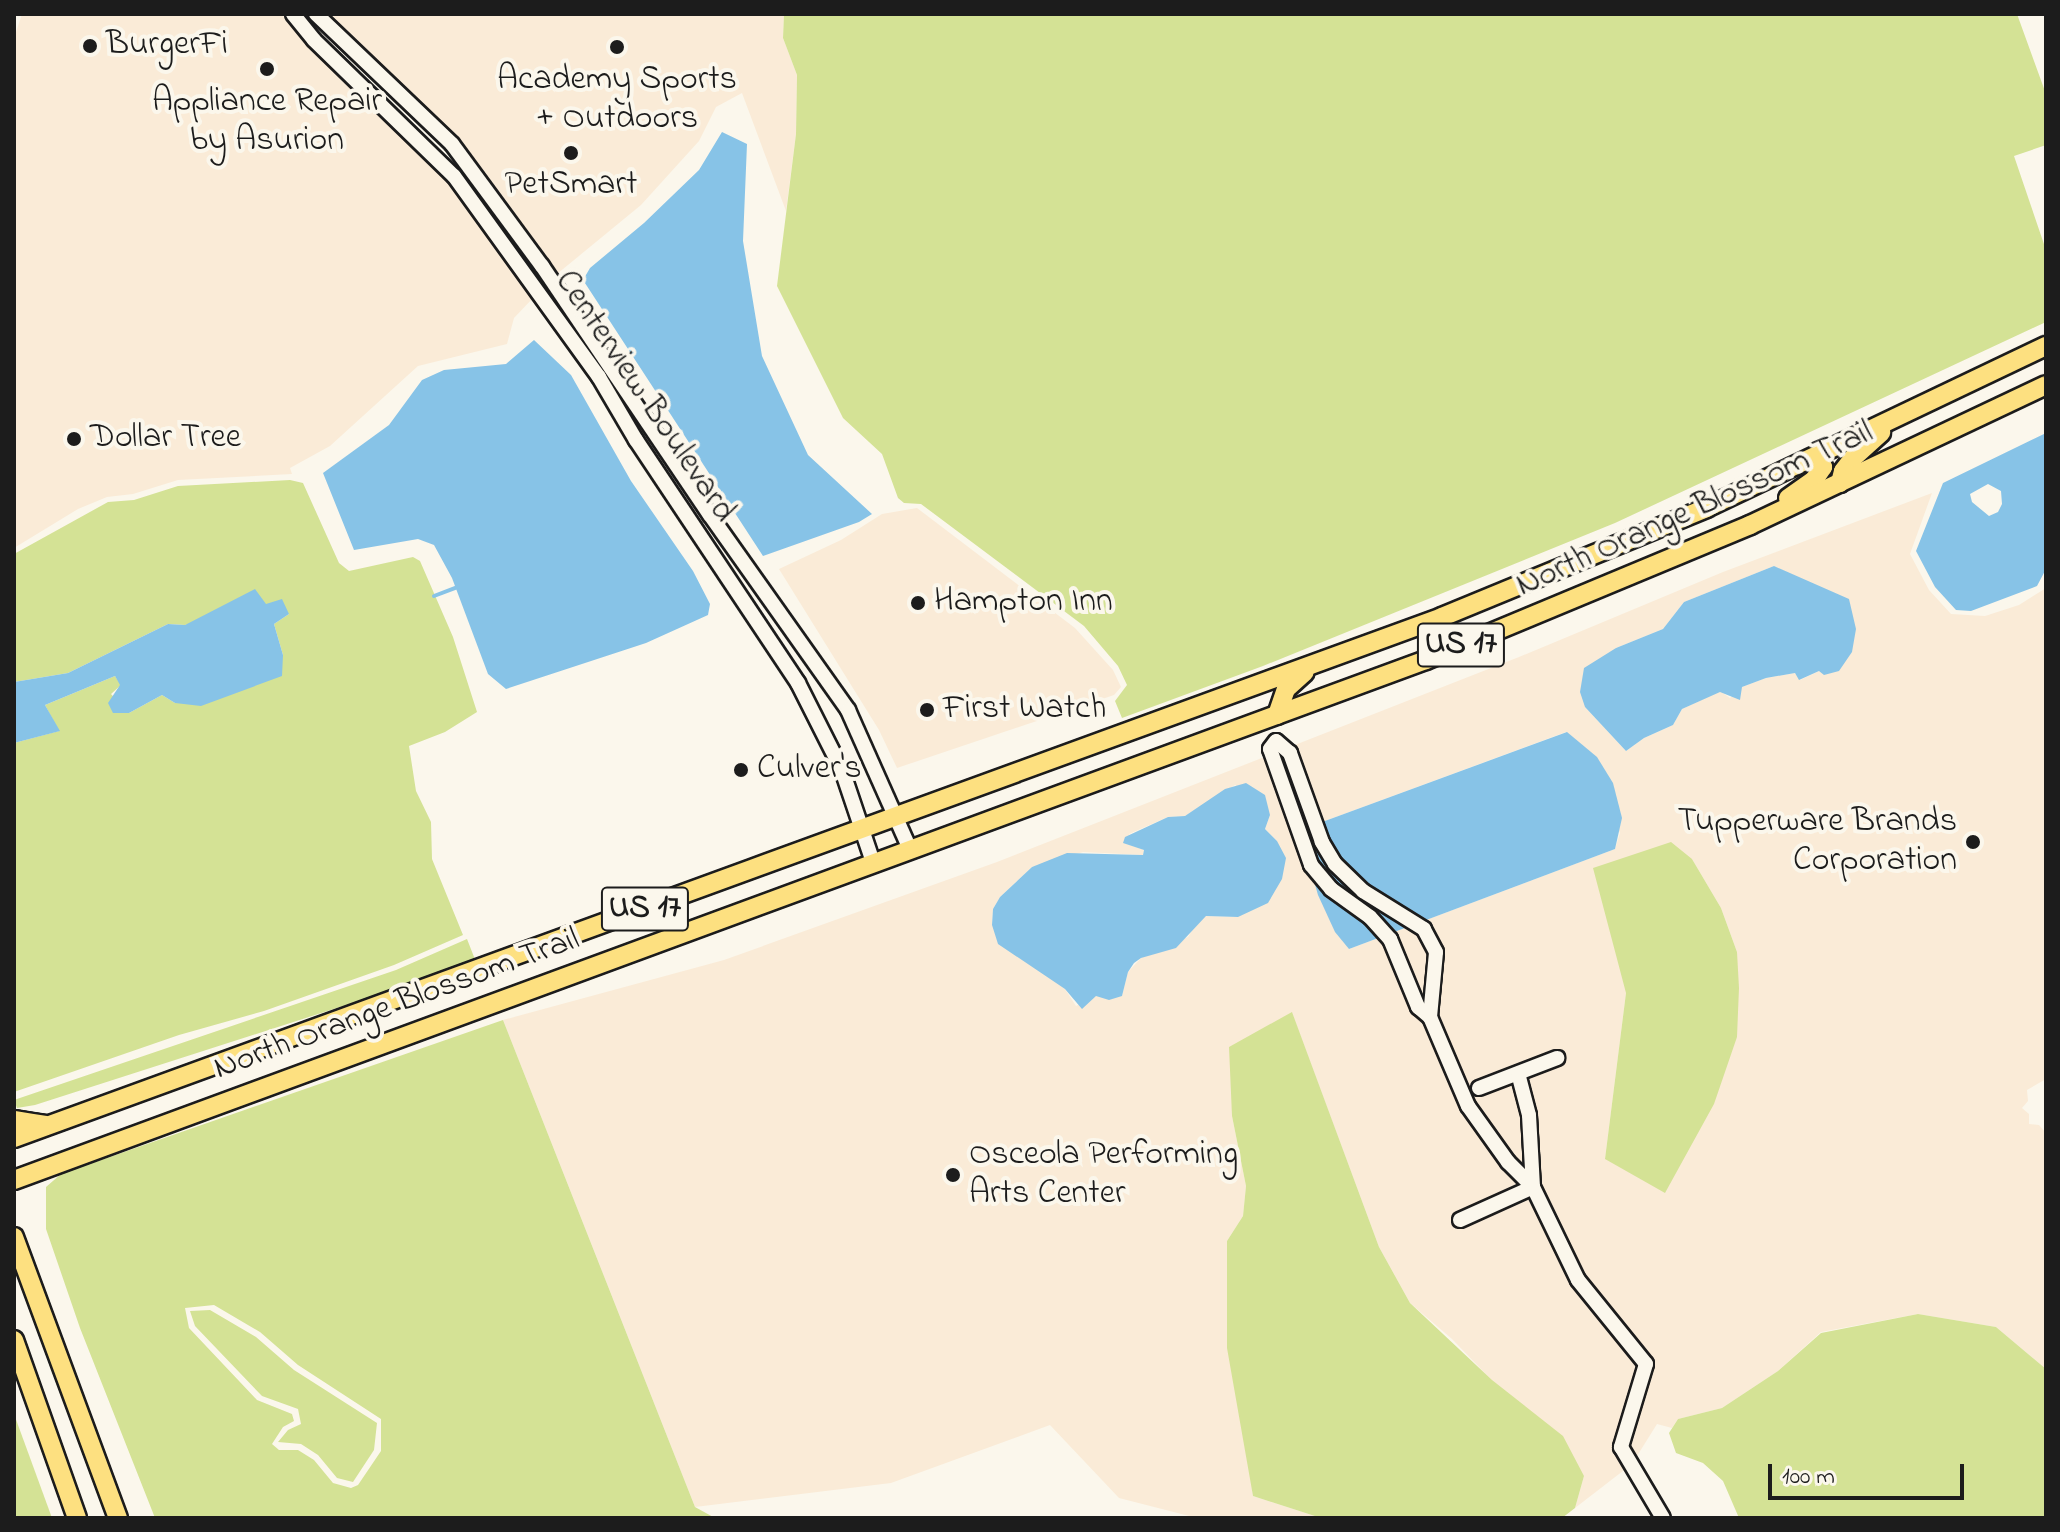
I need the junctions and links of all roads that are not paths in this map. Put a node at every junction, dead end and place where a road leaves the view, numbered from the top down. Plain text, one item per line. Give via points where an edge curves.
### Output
1 (293, 14) edge
2 (316, 14) edge
3 (452, 144) junction
4 (439, 158) junction
5 (2046, 346) edge
6 (2046, 385) edge
7 (1899, 418) junction
8 (1817, 456) junction
9 (1840, 483) junction
10 (1750, 525) junction
11 (778, 614) junction
12 (762, 626) junction
13 (1313, 665) junction
14 (1277, 715) junction
15 (895, 819) junction
16 (862, 831) junction
17 (910, 849) junction
18 (873, 862) junction
19 (1399, 916) junction
20 (1385, 933) junction
21 (1433, 966) junction
22 (1403, 971) junction
23 (1430, 1017) junction
24 (1557, 1058) dead end
25 (1518, 1073) junction
26 (1479, 1088) dead end
27 (14, 1120) edge
28 (48, 1125) junction
29 (14, 1138) edge
30 (14, 1180) edge
31 (1533, 1187) junction
32 (1460, 1220) dead end
33 (14, 1237) edge
34 (14, 1340) edge
35 (77, 1518) edge
36 (118, 1518) edge
37 (1663, 1518) edge

1 - 4 street, Centerview Boulevard
2 - 3 street, Centerview Boulevard
3 - 4 street
3 - 11 street, Centerview Boulevard via 613,367
4 - 12 street, Centerview Boulevard via 599,377
5 - 7 main road, North Orange Blossom Trail / US 17
6 - 9 main road, North Orange Blossom Trail / US 17
7 - 8 main road, North Orange Blossom Trail / US 17
7 - 9 main road via 1853,458
8 - 10 main road via 1823,467 1814,480
8 - 13 main road, North Orange Blossom Trail / US 17 via 1575,564
9 - 10 main road, North Orange Blossom Trail / US 17
10 - 14 main road, North Orange Blossom Trail / US 17 via 1482,637
11 - 12 street
11 - 15 street, Centerview Boulevard via 848,710
12 - 16 street, Centerview Boulevard via 831,744
13 - 14 main road via 1286,689
13 - 15 main road, North Orange Blossom Trail / US 17
14 - 17 main road, North Orange Blossom Trail / US 17
15 - 16 main road, North Orange Blossom Trail / US 17
15 - 17 street, Centerview Boulevard
16 - 18 street, Centerview Boulevard
16 - 28 main road, North Orange Blossom Trail / US 17
17 - 18 main road, North Orange Blossom Trail / US 17
18 - 30 main road, North Orange Blossom Trail / US 17
19 - 20 street via 1386,922
19 - 20 street via 1335,864 1290,753 1276,741 1270,749 1311,865 1331,889
19 - 21 street via 1424,929 1436,952
20 - 22 street
21 - 22 street via 1416,976
21 - 23 street
22 - 23 street via 1418,1007
23 - 31 street via 1468,1106
24 - 25 street
25 - 26 street
25 - 31 street via 1529,1115
27 - 28 main road
28 - 29 main road, North Orange Blossom Trail / US 17
31 - 32 street
31 - 37 street via 1578,1280 1646,1364 1621,1447
33 - 36 main road
34 - 35 main road

